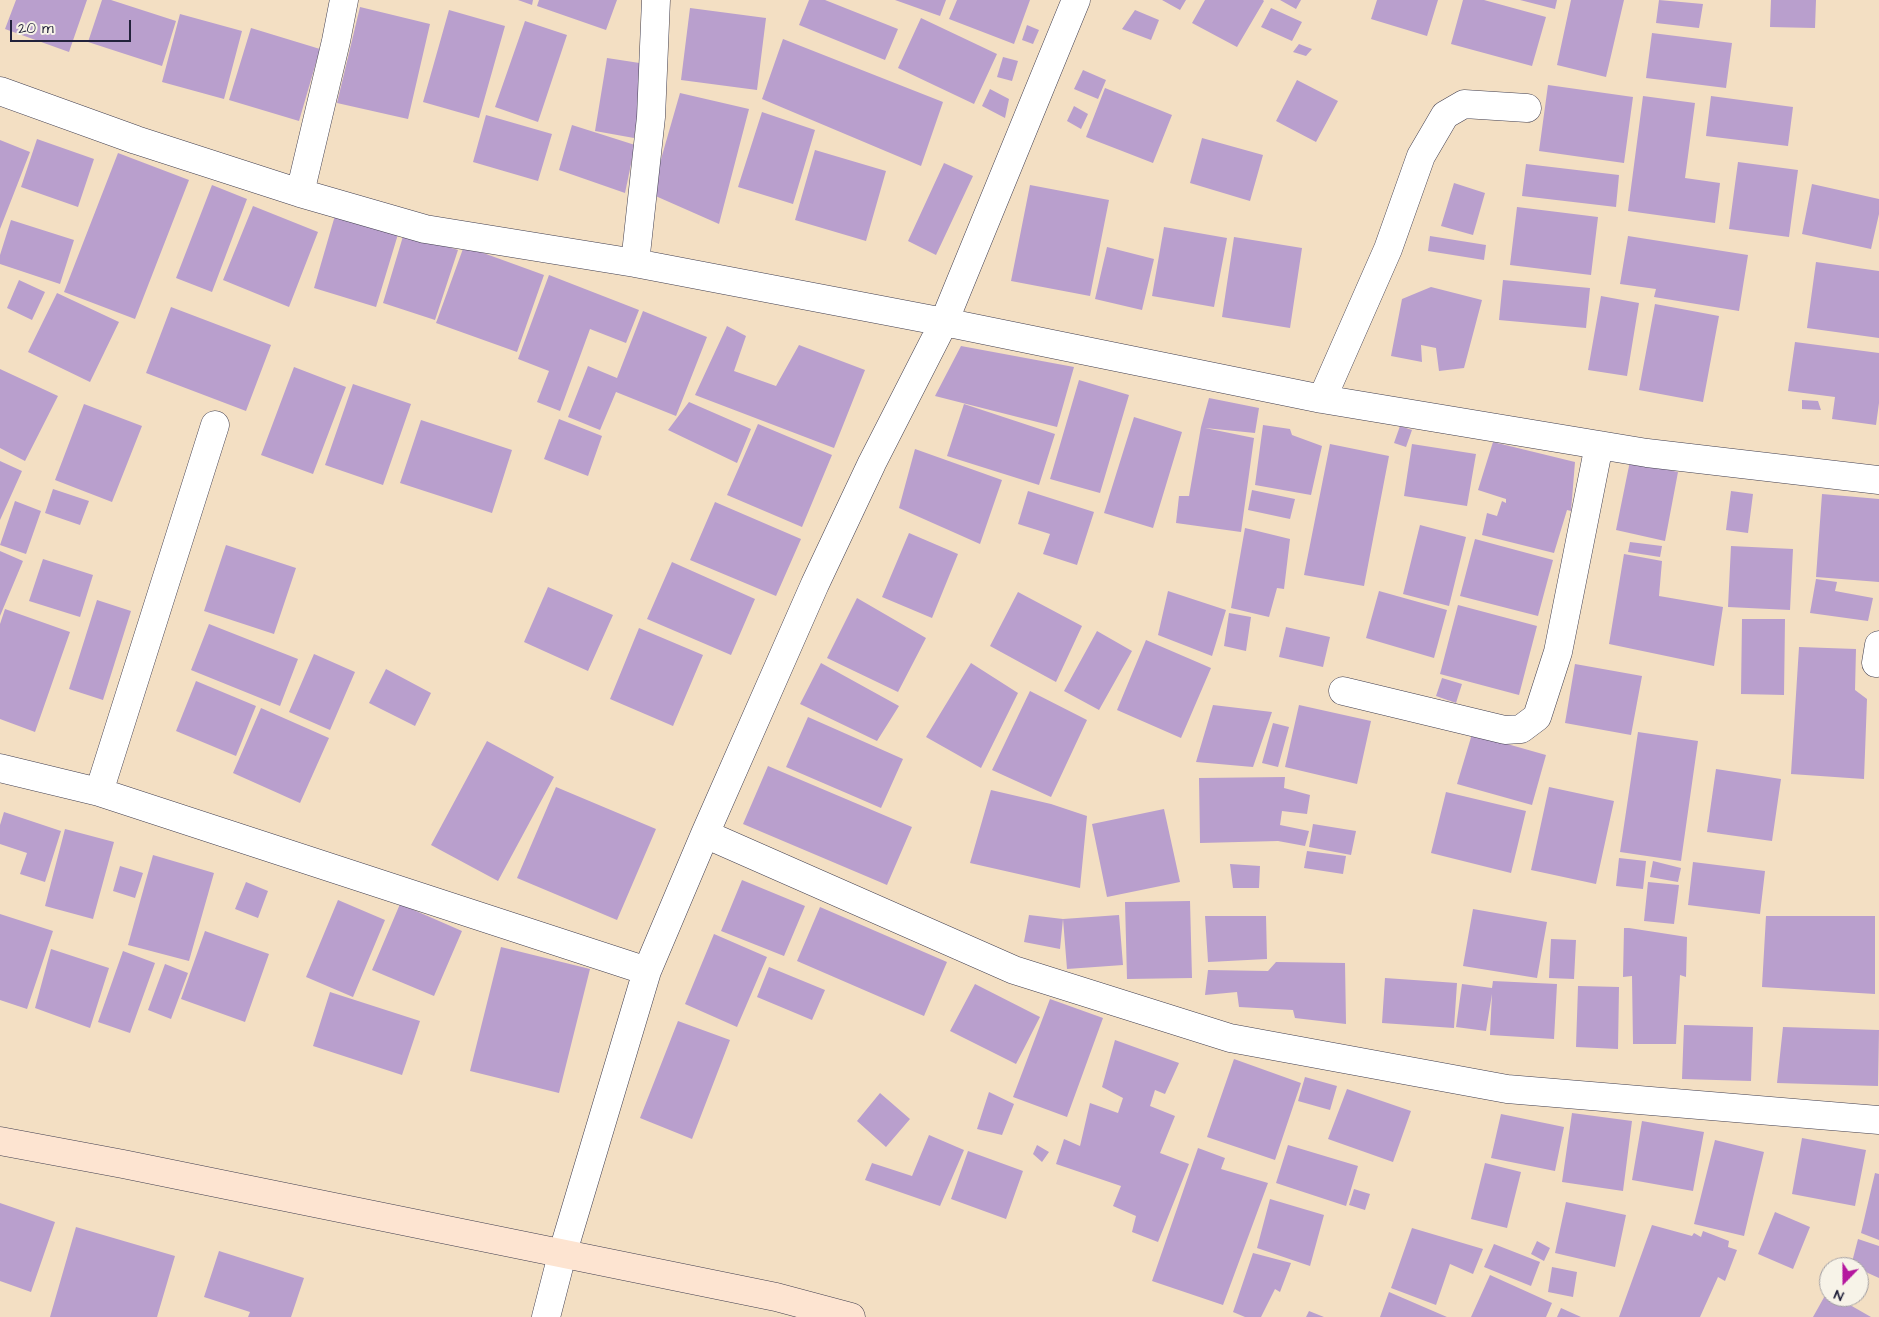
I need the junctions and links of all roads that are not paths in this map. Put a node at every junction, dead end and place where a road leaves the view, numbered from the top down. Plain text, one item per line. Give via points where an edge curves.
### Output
1 (344, 0) edge
2 (656, 0) edge
3 (1076, 0) edge
4 (0, 91) edge
5 (1527, 108) dead end
6 (300, 192) junction
7 (635, 263) junction
8 (944, 322) junction
9 (1322, 399) junction
10 (215, 425) dead end
11 (1599, 445) junction
12 (1879, 480) edge
13 (1343, 691) dead end
14 (0, 768) edge
15 (99, 792) junction
16 (705, 834) junction
17 (648, 971) junction
18 (1879, 1120) edge
19 (0, 1141) edge
20 (562, 1255) junction
21 (546, 1317) edge
22 (851, 1317) edge

1 - 6 street
2 - 7 street via 651,117
3 - 8 street
4 - 6 street via 136,140
5 - 9 street via 1464,104 1445,115 1421,156 1388,249
6 - 7 street via 425,229
7 - 8 street
8 - 9 street
8 - 16 street via 819,575
9 - 11 street
10 - 15 street
11 - 12 street
11 - 13 street via 1558,652 1536,717 1521,729 1505,730
14 - 15 street
15 - 17 street
16 - 17 street
16 - 18 street via 1014,970 1230,1038 1507,1089
17 - 20 street
19 - 20 main road
20 - 21 street
20 - 22 main road via 776,1297

